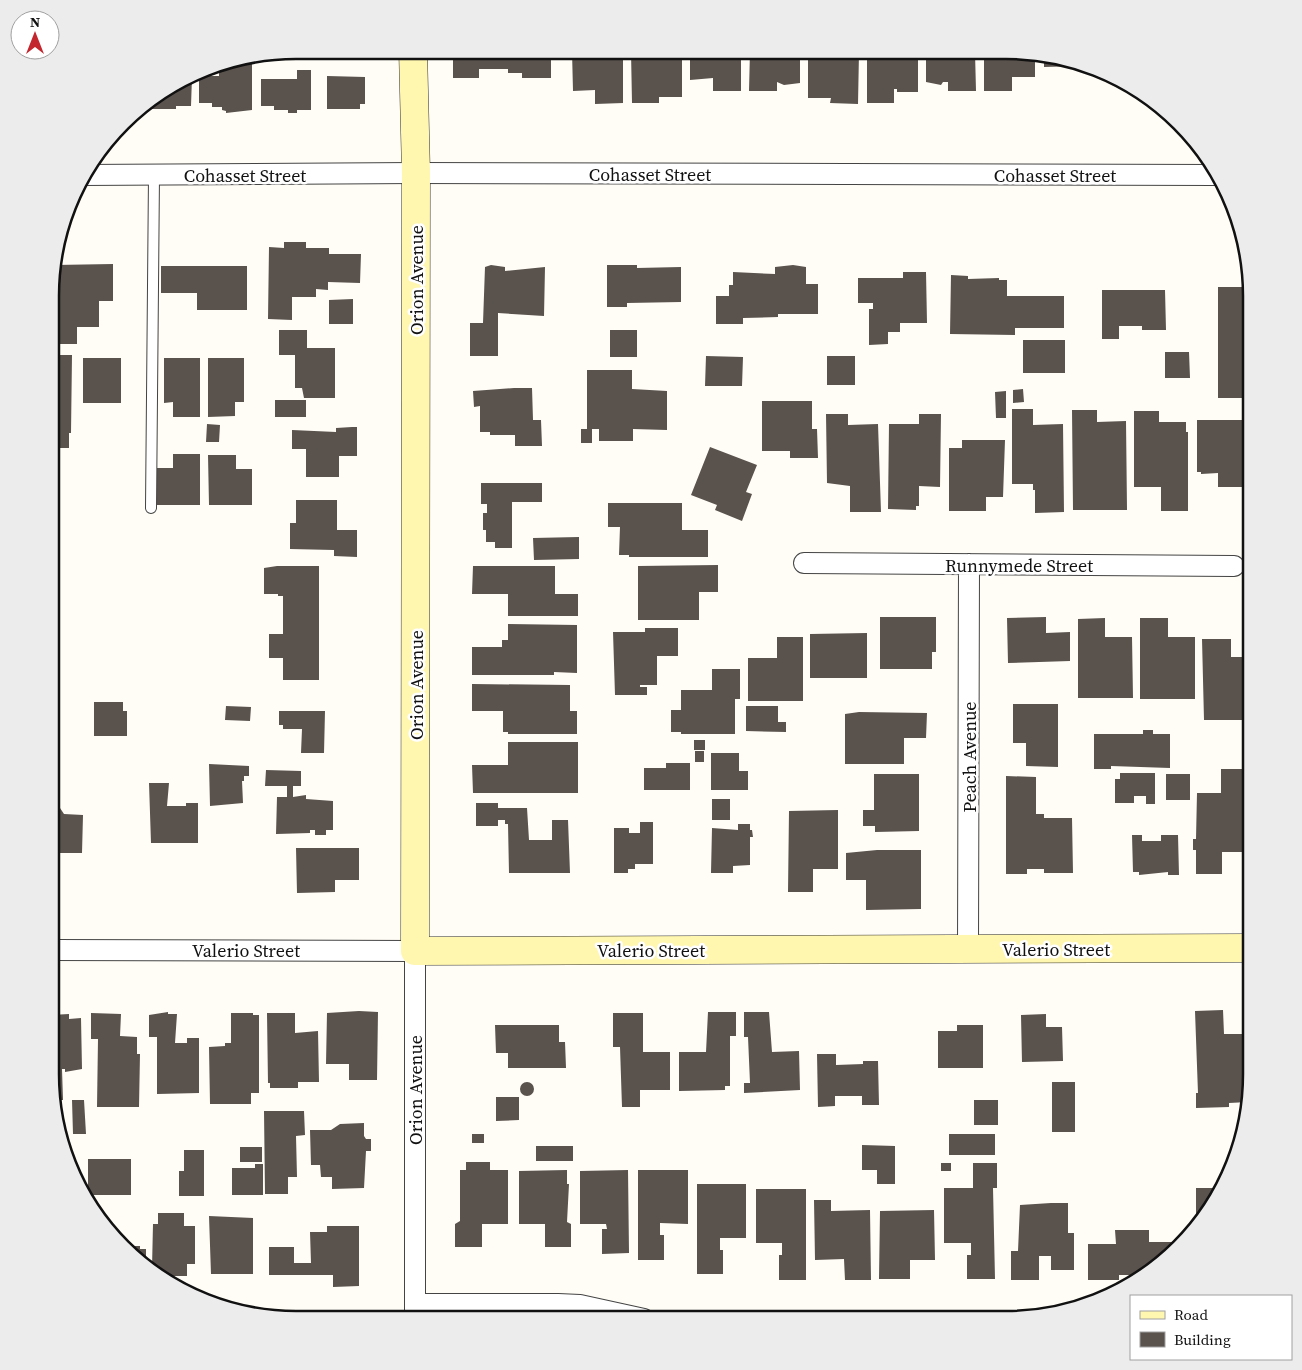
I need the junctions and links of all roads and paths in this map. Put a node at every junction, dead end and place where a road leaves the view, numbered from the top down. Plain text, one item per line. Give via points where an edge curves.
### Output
1 (413, 59) edge
2 (416, 173) junction
3 (91, 175) edge
4 (154, 175) junction
5 (1211, 175) edge
6 (151, 508) dead end
7 (804, 563) dead end
8 (969, 564) junction
9 (1234, 566) dead end
10 (1243, 948) edge
11 (968, 949) junction
12 (59, 950) edge
13 (416, 951) junction
14 (415, 1311) edge
15 (433, 1311) edge
16 (606, 1311) edge

1 - 2 street, Orion Avenue
2 - 4 street, Cohasset Street
2 - 5 street, Cohasset Street
2 - 13 street, Orion Avenue
3 - 4 street, Cohasset Street
4 - 6 lane
7 - 8 street, Runnymede Street
8 - 9 street, Runnymede Street
8 - 11 street, Peach Avenue
10 - 11 street, Valerio Street
11 - 13 street, Valerio Street
12 - 13 street, Valerio Street
13 - 14 street, Orion Avenue
15 - 16 street via 558,1304

